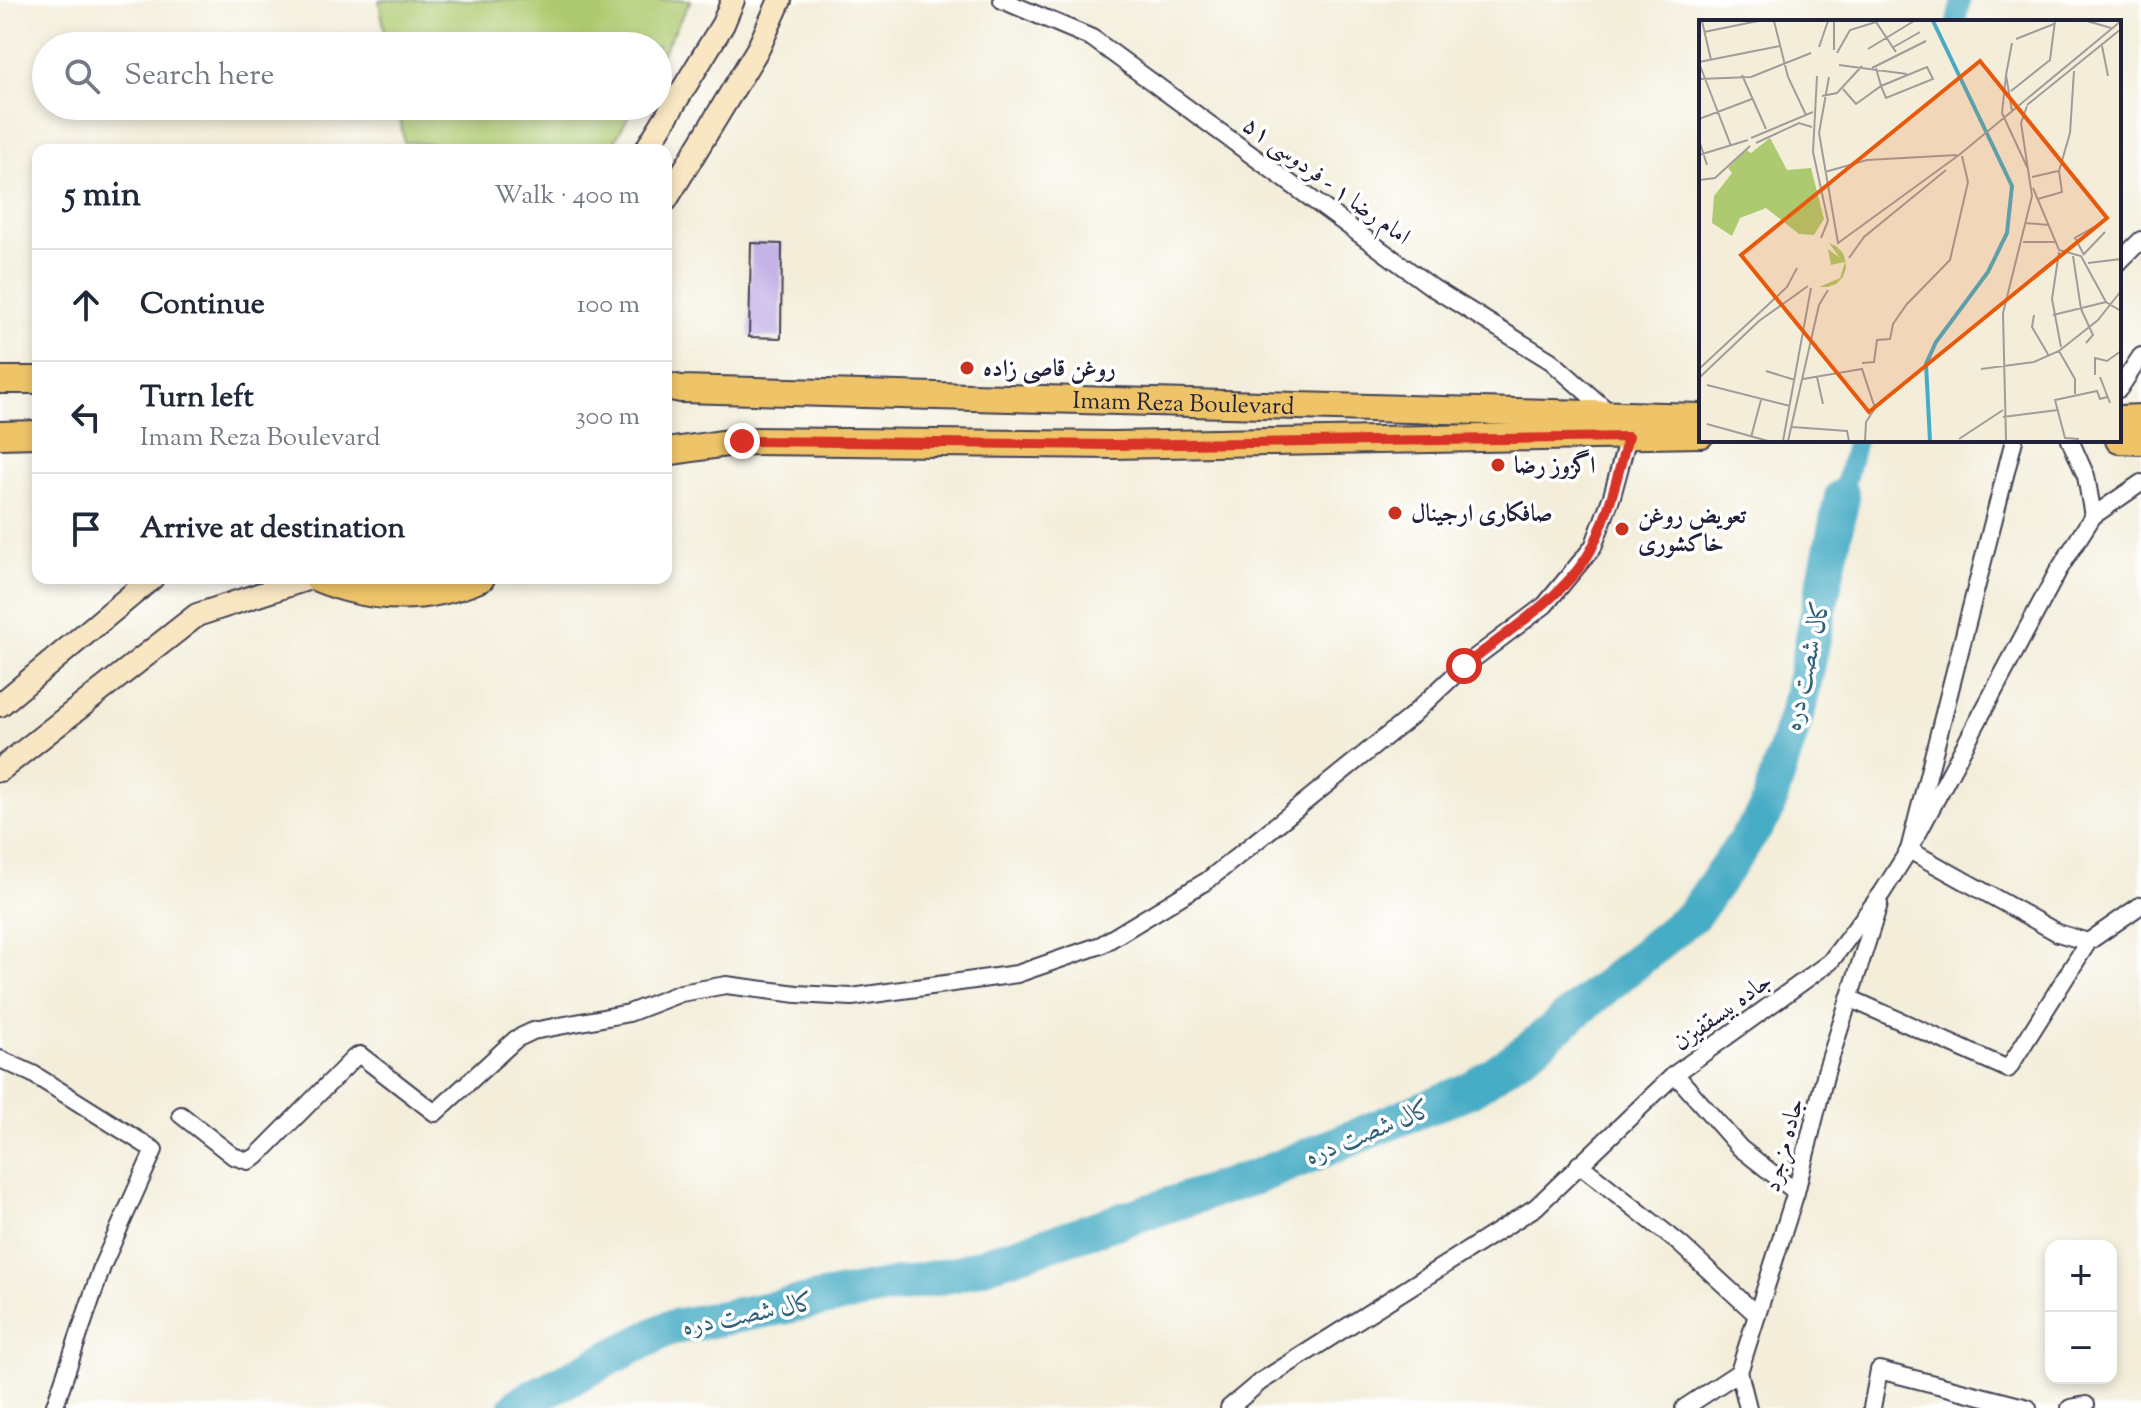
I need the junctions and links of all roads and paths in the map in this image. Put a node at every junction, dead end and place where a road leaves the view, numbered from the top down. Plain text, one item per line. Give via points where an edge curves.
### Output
1 (733, 0) edge
2 (780, 0) edge
3 (1002, 0) edge
4 (672, 107) edge
5 (664, 120) edge
6 (650, 144) edge
7 (672, 190) edge
8 (2141, 240) edge
9 (2121, 260) edge
10 (2141, 356) edge
11 (0, 380) edge
12 (32, 380) edge
13 (2121, 386) edge
14 (672, 387) edge
15 (1112, 403) junction
16 (1699, 417) edge
17 (2141, 418) edge
18 (2121, 419) edge
19 (1621, 426) junction
20 (32, 434) edge
21 (1699, 434) edge
22 (0, 435) edge
23 (2121, 440) edge
24 (2141, 441) edge
25 (2013, 442) edge
26 (2071, 442) edge
27 (1112, 445) junction
28 (672, 451) edge
29 (2141, 483) edge
30 (2093, 516) junction
31 (145, 584) edge
32 (292, 584) edge
33 (335, 584) edge
34 (463, 584) edge
35 (0, 705) edge
36 (0, 770) edge
37 (1909, 850) junction
38 (1882, 893) junction
39 (2141, 905) edge
40 (2088, 942) junction
41 (1849, 998) junction
42 (0, 1059) edge
43 (1675, 1074) junction
44 (181, 1115) dead end
45 (1579, 1164) junction
46 (1796, 1192) junction
47 (1757, 1315) junction
48 (1739, 1372) junction
49 (54, 1408) edge
50 (1229, 1408) edge
51 (1684, 1408) edge
52 (1748, 1408) edge
53 (1872, 1408) edge
54 (2028, 1408) edge

1 - 4 street
2 - 7 street via 759,47
3 - 19 street, امام رضا ۱ - فردوسی ۵۱ via 1092,38 1433,288 1551,361
5 - 6 street
8 - 9 street
10 - 13 street
11 - 12 main road
14 - 15 main road, Imam Reza Boulevard
15 - 19 main road, Imam Reza Boulevard
15 - 27 main road
16 - 19 main road, Imam Reza Boulevard
17 - 18 main road
19 - 21 main road, Imam Reza Boulevard
19 - 27 main road, Imam Reza Boulevard
19 - 44 street via 1612,496 1593,547 1545,605 1208,880 1101,945 1017,974 852,997 726,985 681,993 629,1013 516,1039 435,1113 360,1055 248,1161 233,1156
20 - 22 main road
23 - 24 main road
25 - 37 street
26 - 30 street via 2086,476
27 - 28 main road, Imam Reza Boulevard via 742,441
29 - 30 street
30 - 37 street, جاده بیسقفیزن via 2058,571
31 - 35 street
32 - 36 street via 197,615
33 - 34 main road via 386,597 436,593
37 - 38 street, جاده بیسقفیزن
37 - 40 street via 2058,933
38 - 41 street, جاده مزجرد
38 - 43 street, جاده بیسقفیزن via 1830,962
39 - 40 street
40 - 41 street via 2008,1069
41 - 46 street, جاده مزجرد
42 - 49 street via 154,1150 103,1264
43 - 45 street, جاده بیسقفیزن
43 - 46 street via 1740,1148
45 - 47 street via 1680,1244
45 - 50 street, جاده بیسقفیزن via 1536,1207 1260,1382
46 - 47 street, جاده مزجرد
47 - 48 street, جاده مزجرد
48 - 51 street
48 - 52 street
53 - 54 street via 1879,1370

